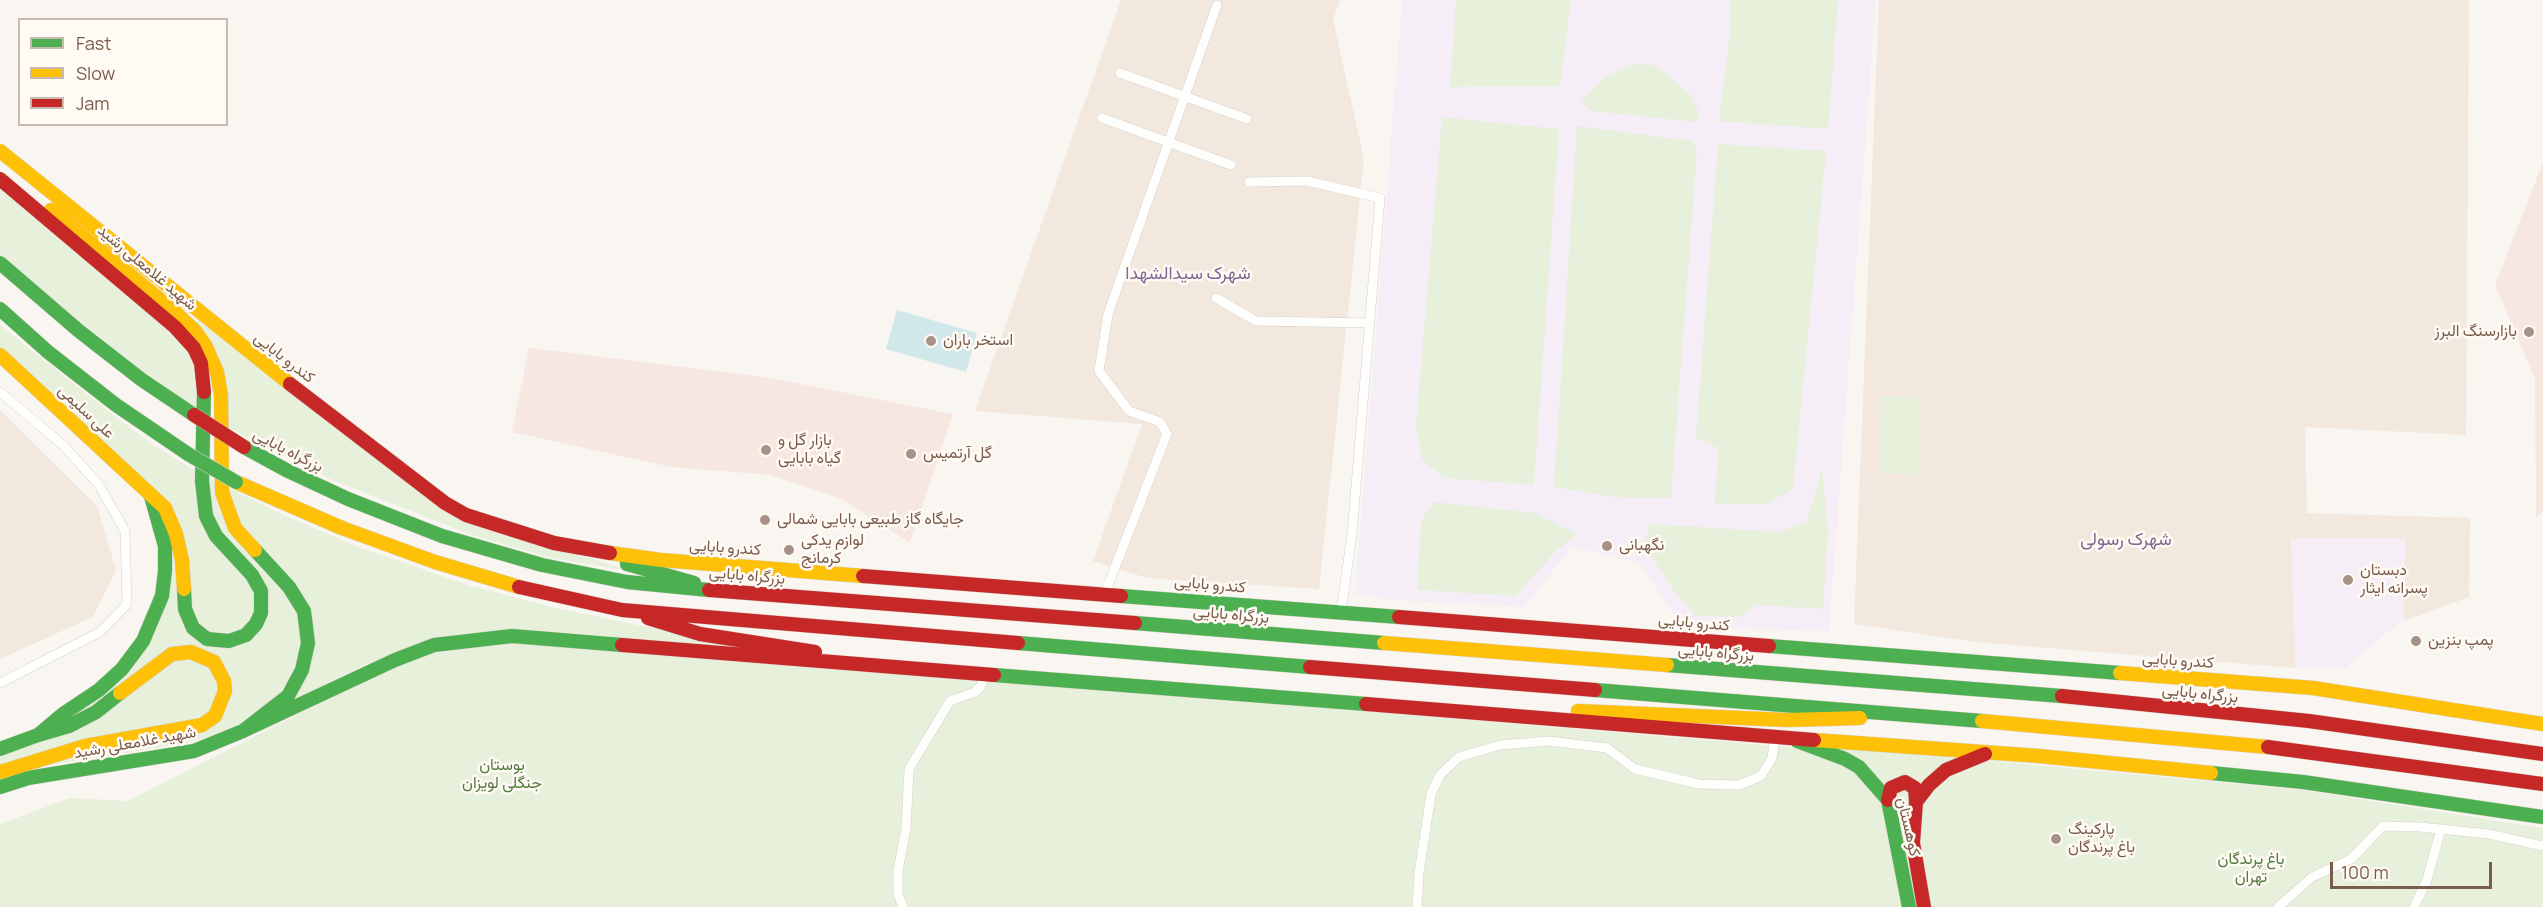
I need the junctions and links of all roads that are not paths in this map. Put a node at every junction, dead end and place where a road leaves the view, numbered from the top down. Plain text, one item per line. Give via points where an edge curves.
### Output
1 (1216, 4) dead end
2 (1120, 73) dead end
3 (1183, 96) junction
4 (1102, 118) dead end
5 (1246, 119) dead end
6 (1166, 142) junction
7 (0, 151) edge
8 (1231, 165) dead end
9 (0, 168) edge
10 (0, 179) edge
11 (1250, 182) dead end
12 (0, 263) edge
13 (1216, 298) dead end
14 (0, 309) edge
15 (1370, 323) junction
16 (0, 355) edge
17 (0, 392) edge
18 (150, 493) junction
19 (554, 543) junction
20 (722, 591) junction
21 (1105, 593) junction
22 (622, 609) junction
23 (1341, 612) junction
24 (879, 666) junction
25 (984, 674) junction
26 (0, 683) edge
27 (1431, 709) junction
28 (1921, 716) junction
29 (2543, 724) edge
30 (243, 731) junction
31 (38, 735) junction
32 (1781, 737) junction
33 (0, 749) edge
34 (1988, 753) junction
35 (2543, 754) edge
36 (0, 772) edge
37 (2543, 784) edge
38 (0, 787) edge
39 (1888, 800) junction
40 (1916, 802) junction
41 (2543, 817) edge
42 (2441, 829) junction
43 (2543, 846) edge
44 (903, 907) edge
45 (1417, 907) edge
46 (1909, 907) edge
47 (1924, 907) edge
48 (2278, 907) edge
49 (2414, 907) edge

1 - 3 street
2 - 3 street
3 - 5 street
3 - 6 street
4 - 6 street
6 - 8 street
6 - 21 street via 1108,314 1099,371 1128,411 1160,422 1167,435
7 - 19 main road, کندرو بابایی via 444,503 466,515
9 - 30 main road, شهید غلامعلی رشید via 175,312 210,353 221,395 222,492 227,511 235,528 289,587 304,611 308,643 303,670 288,696
10 - 18 main road, علی سلیمی via 175,327 194,348 204,379 202,481 206,516 216,536 252,574 261,591 261,613 246,635 218,641 207,639 193,628 185,609 176,534 165,508
11 - 15 street via 1307,181 1380,198
12 - 20 main road, بزرگراه بابایی, bridge via 133,373 194,415 244,447 348,499 442,536 542,565 627,582
13 - 15 street via 1256,321
14 - 22 main road, bridge via 116,405 236,482 342,528 435,562 535,592
15 - 23 street via 1352,534
16 - 18 main road, علی سلیمی
17 - 26 street via 63,445 99,485 125,531 127,604 100,632
18 - 31 main road via 165,559 162,596 151,626 135,655 112,679
19 - 20 main road
19 - 21 main road, کندرو بابایی via 662,560
20 - 35 main road, بزرگراه بابایی via 2081,698 2309,721
21 - 23 main road, کندرو بابایی
22 - 24 main road via 700,634
22 - 28 main road
23 - 29 main road, کندرو بابایی via 2313,688
24 - 25 main road
24 - 30 main road via 512,636 459,640 395,660
25 - 27 main road
25 - 44 street via 975,692 951,701 909,769 906,828 898,871 898,894
27 - 28 main road via 1514,708 1788,720
27 - 32 main road
28 - 37 main road via 2306,750
30 - 38 main road, شهید غلامعلی رشید via 194,751 28,778
31 - 33 main road
31 - 36 main road via 69,726 96,712 172,654 201,655 214,662 224,681 221,705 202,724 85,746
32 - 34 main road
32 - 39 main road, کوهستان via 1845,759 1868,775
32 - 45 street via 1761,776 1739,785 1699,784 1635,769 1607,748 1549,741 1500,745 1459,757 1440,775 1431,794
34 - 40 main road, کوهستان via 1947,770 1929,784
34 - 41 main road via 2303,782
39 - 40 main road via 1891,788 1905,782 1915,788
39 - 46 main road, کوهستان
40 - 47 main road, کوهستان via 1913,843
42 - 43 street
42 - 48 street via 2383,826 2351,859 2312,877
42 - 49 street via 2427,880

